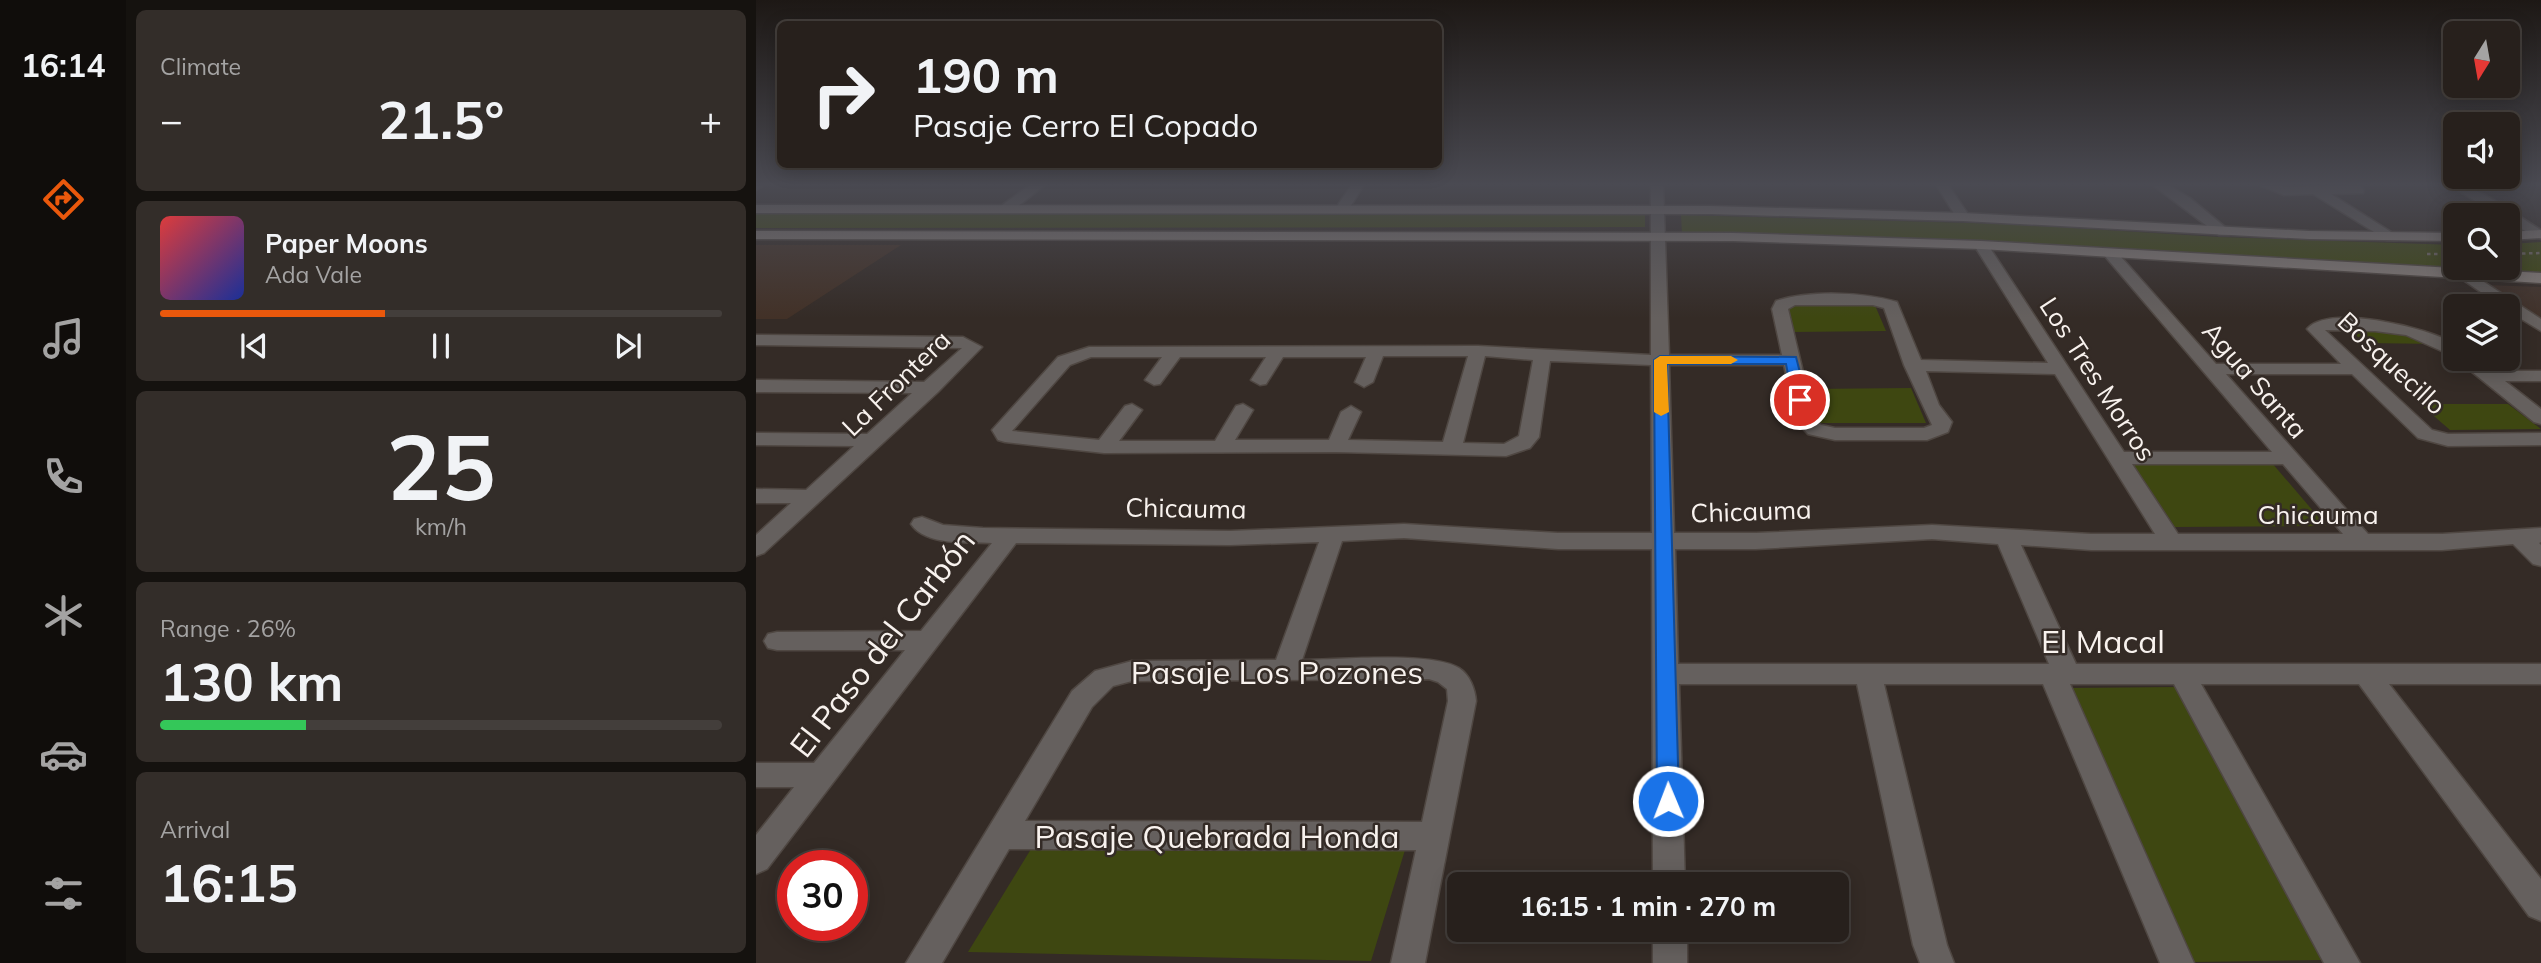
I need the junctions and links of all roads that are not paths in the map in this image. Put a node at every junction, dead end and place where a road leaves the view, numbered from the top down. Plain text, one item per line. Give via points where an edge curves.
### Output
1 (1658, 228) edge
2 (2148, 228) edge
3 (2219, 228) edge
4 (2377, 228) edge
5 (2224, 232) junction
6 (2540, 234) edge
7 (756, 235) edge
8 (1658, 235) junction
9 (2520, 235) edge
10 (2392, 237) junction
11 (2443, 237) edge
12 (1981, 245) junction
13 (2109, 252) junction
14 (2443, 273) edge
15 (2520, 277) edge
16 (2541, 278) edge
17 (2473, 280) edge
18 (2541, 326) edge
19 (756, 340) edge
20 (2443, 344) edge
21 (1176, 351) junction
22 (1278, 351) junction
23 (1377, 351) junction
24 (1478, 351) junction
25 (1543, 353) junction
26 (1660, 355) junction
27 (1791, 360) junction
28 (1913, 365) junction
29 (2060, 369) junction
30 (2211, 369) junction
31 (2357, 369) junction
32 (2480, 371) edge
33 (2486, 376) junction
34 (2541, 376) edge
35 (1154, 380) dead end
36 (1260, 380) dead end
37 (1364, 382) dead end
38 (756, 386) edge
39 (931, 388) junction
40 (1132, 410) dead end
41 (1243, 411) dead end
42 (1351, 412) dead end
43 (2541, 418) edge
44 (756, 439) edge
45 (2541, 439) edge
46 (875, 440) junction
47 (1336, 446) junction
48 (1104, 447) junction
49 (1452, 447) junction
50 (1220, 448) junction
51 (2117, 458) junction
52 (2289, 458) junction
53 (756, 496) edge
54 (813, 497) junction
55 (922, 524) dead end
56 (1334, 532) junction
57 (1010, 536) junction
58 (2530, 536) edge
59 (2006, 537) junction
60 (1663, 542) junction
61 (2171, 542) junction
62 (2362, 542) junction
63 (756, 548) edge
64 (2541, 558) edge
65 (928, 640) junction
66 (777, 641) dead end
67 (1285, 670) junction
68 (1666, 674) junction
69 (1868, 674) junction
70 (2059, 674) junction
71 (2182, 674) junction
72 (2366, 674) junction
73 (2541, 674) edge
74 (756, 775) edge
75 (822, 775) junction
76 (1000, 835) junction
77 (1434, 836) junction
78 (756, 859) edge
79 (1669, 872) edge
80 (2541, 905) edge
81 (1670, 942) edge
82 (923, 963) edge
83 (1408, 963) edge
84 (1670, 963) edge
85 (1937, 963) edge
86 (2177, 963) edge
87 (2343, 963) edge

1 - 8 street
2 - 5 street
3 - 5 street
4 - 10 street
5 - 10 street
6 - 9 street
7 - 8 street
8 - 12 street
8 - 26 street
10 - 11 street
12 - 13 street
12 - 29 street, Los Tres Morros
13 - 14 street
13 - 30 street, Agua Santa
15 - 16 street
17 - 18 street
19 - 39 street, La Frontera via 973,345
20 - 31 street, Bosquecillo via 2427,334 2393,328 2328,324 2317,331
21 - 22 street
21 - 35 street
21 - 48 street via 1094,351 1072,356 1002,430 1005,436 1015,438
22 - 23 street
22 - 36 street
23 - 24 street
23 - 37 street
24 - 25 street
24 - 49 street
25 - 26 street via 1578,358
25 - 49 street via 1527,441 1506,450
26 - 27 street
26 - 60 street
27 - 28 street via 1780,309 1785,302 1884,301 1893,307
27 - 28 street via 1805,419 1815,430 1835,434 1927,435 1939,431 1942,422
28 - 29 street
29 - 51 street, Los Tres Morros
30 - 31 street
30 - 52 street, Agua Santa
31 - 45 street, Bosquecillo via 2432,437
32 - 33 street
33 - 34 street
33 - 43 street
38 - 39 street
39 - 46 street, La Frontera
40 - 48 street
41 - 50 street
42 - 47 street
44 - 46 street
46 - 54 street, La Frontera
47 - 49 street
47 - 50 street
48 - 50 street
51 - 52 street
51 - 61 street, Los Tres Morros
52 - 62 street, Agua Santa
53 - 54 street
54 - 63 street, La Frontera
55 - 57 street, Chicauma via 948,534
56 - 57 street, Chicauma via 1230,538
56 - 60 street, Chicauma
56 - 67 street
57 - 65 street, El Paso del Carbón
58 - 62 street, Chicauma
58 - 64 street
59 - 60 street, Chicauma via 1895,533
59 - 61 street, Chicauma
59 - 70 street
60 - 68 street
61 - 62 street, Chicauma
65 - 66 street
65 - 75 street, El Paso del Carbón
67 - 76 street, Pasaje Los Pozones via 1132,671 1104,677 1082,699
67 - 77 street, Pasaje Los Pozones via 1429,669 1455,679 1462,701
68 - 69 street, El Macal
68 - 79 street
69 - 70 street, El Macal
69 - 85 street
70 - 71 street, El Macal
70 - 86 street
71 - 72 street, El Macal
71 - 87 street
72 - 73 street, El Macal
72 - 80 street
74 - 75 street
75 - 78 street, El Paso del Carbón
76 - 77 street, Pasaje Quebrada Honda
76 - 82 street, Pasaje Los Pozones
77 - 83 street, Pasaje Los Pozones
81 - 84 street

